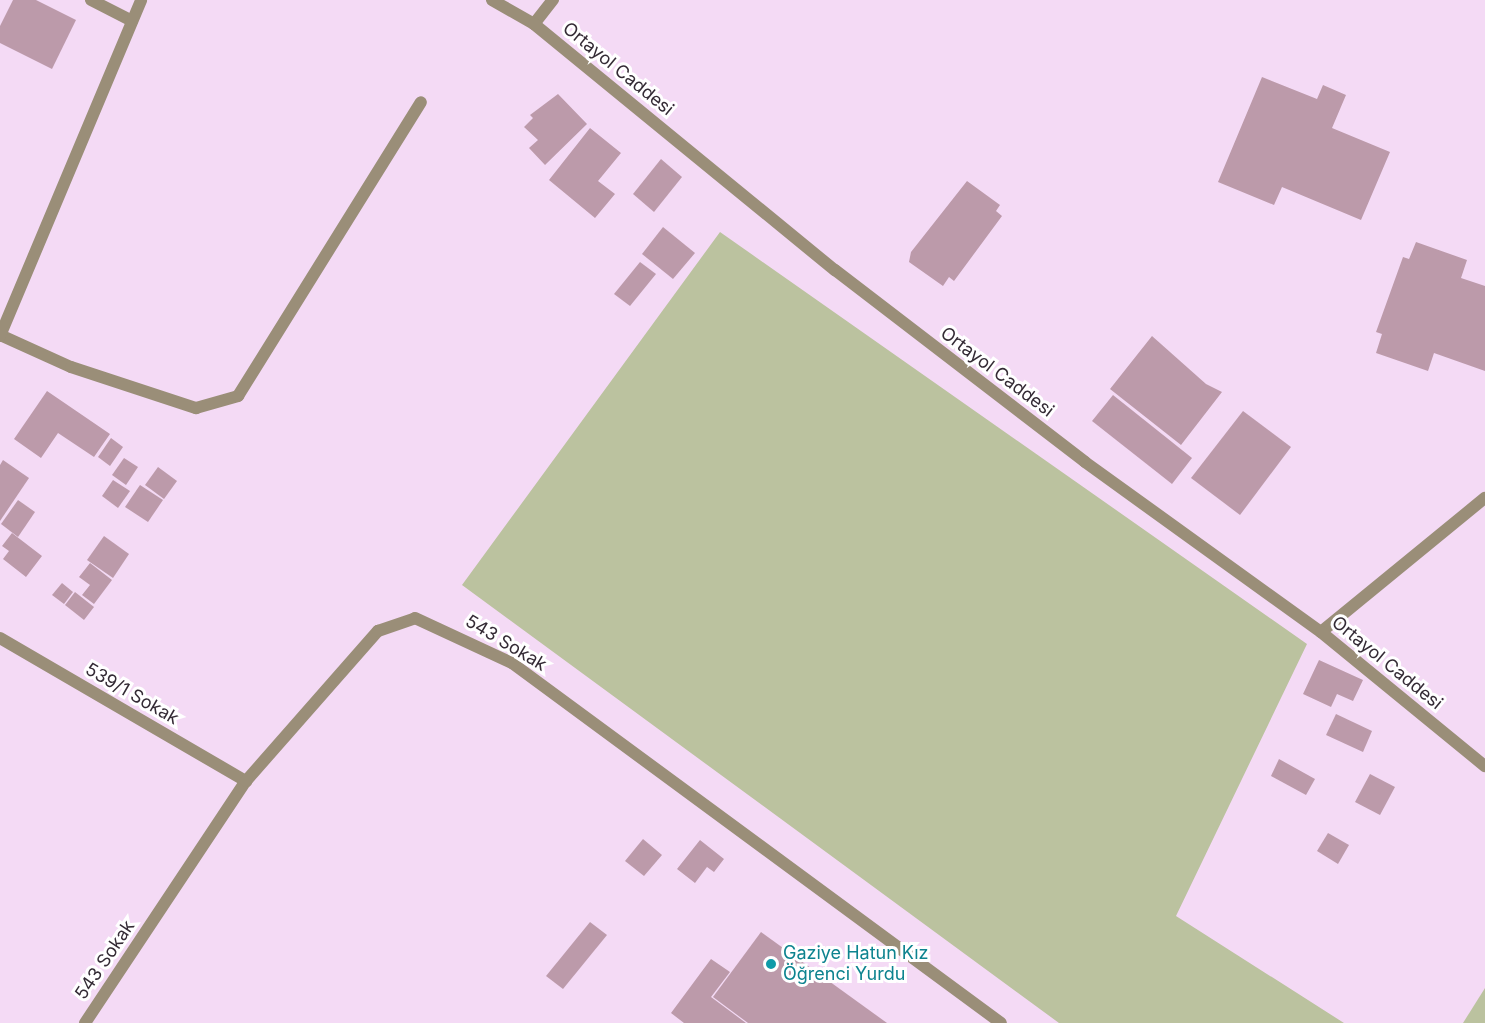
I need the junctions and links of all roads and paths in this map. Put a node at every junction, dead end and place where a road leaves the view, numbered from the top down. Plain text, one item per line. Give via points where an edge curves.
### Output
1 (91, 0) edge
2 (141, 0) edge
3 (492, 0) edge
4 (553, 0) edge
5 (132, 21) junction
6 (534, 24) junction
7 (421, 102) dead end
8 (0, 336) edge
9 (1485, 498) edge
10 (1321, 632) junction
11 (0, 638) edge
12 (1485, 766) edge
13 (246, 781) junction
14 (85, 1023) edge
15 (1001, 1023) edge

1 - 5 street
2 - 5 street
3 - 6 street, Ortayol Caddesi
4 - 6 street
5 - 8 street
6 - 10 street, Ortayol Caddesi via 844,277 1085,462
7 - 8 street via 238,396 196,408 71,367
9 - 10 street
10 - 12 street, Ortayol Caddesi
11 - 13 street, 539/1 Sokak
13 - 14 street, 543 Sokak
13 - 15 street, 543 Sokak via 378,631 415,618 512,663

